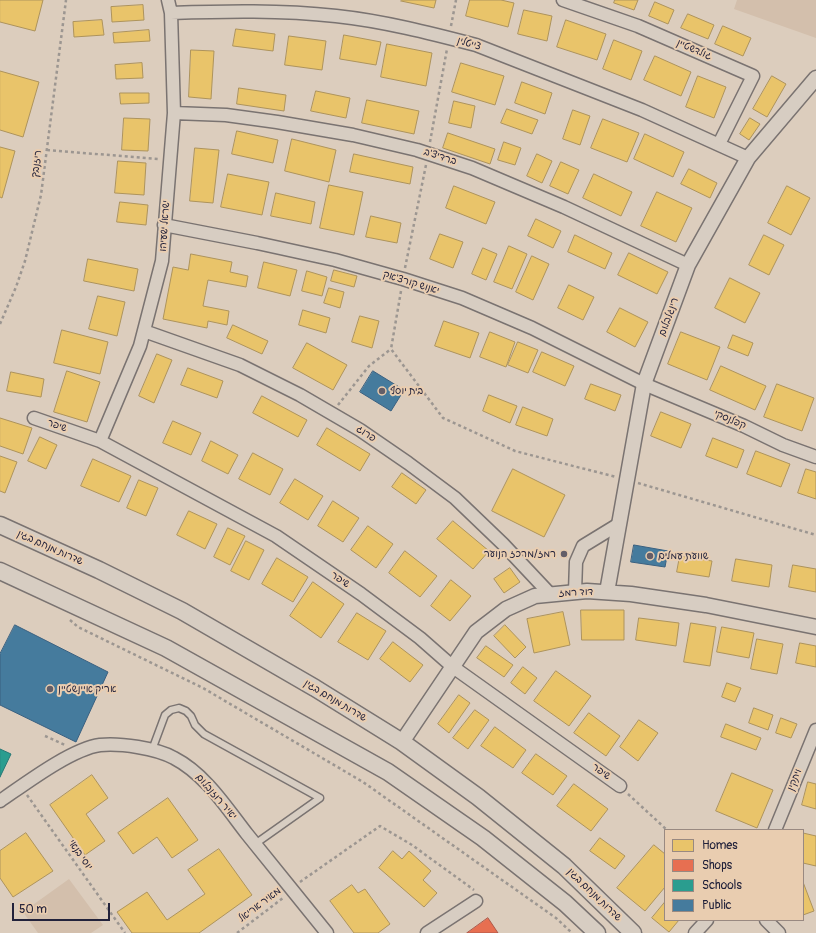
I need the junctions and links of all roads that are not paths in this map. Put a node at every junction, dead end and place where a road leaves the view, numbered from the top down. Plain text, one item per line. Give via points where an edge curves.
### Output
1 (168, 0) edge
2 (563, 0) edge
3 (171, 13) junction
4 (816, 78) edge
5 (174, 114) junction
6 (719, 144) junction
7 (748, 158) junction
8 (164, 225) junction
9 (688, 265) junction
10 (144, 330) junction
11 (644, 384) junction
12 (34, 418) dead end
13 (100, 441) junction
14 (816, 457) edge
15 (619, 524) junction
16 (0, 525) edge
17 (0, 571) edge
18 (576, 592) junction
19 (607, 592) junction
20 (550, 594) junction
21 (816, 627) edge
22 (453, 667) junction
23 (816, 730) edge
24 (402, 742) junction
25 (152, 750) junction
26 (620, 786) road end
27 (0, 801) edge
28 (775, 829) edge
29 (255, 844) junction
30 (476, 897) road end
31 (707, 921) edge
32 (767, 921) edge
33 (327, 933) edge
34 (427, 933) edge
35 (597, 933) edge
36 (633, 933) edge
37 (695, 933) edge
38 (779, 933) edge

1 - 3 street, ישראל ישעיהו
2 - 6 street, גולדשטיין via 638,26 753,76
3 - 5 street, ישראל ישעיהו
3 - 6 street, צייטלין via 219,11 336,16 411,28 476,45 642,110
4 - 7 street, רינגלבלום
5 - 8 street, ישראל ישעיהו
5 - 9 street, ברדיצ'ב via 226,115 277,122 353,135 416,150 472,168 564,207
6 - 7 street, צייטלין
7 - 9 street, רינגלבלום
8 - 10 street, ישראל ישעיהו via 162,261
8 - 11 street, יאנוש קורצ'אק via 335,260 462,298 532,328
9 - 11 street, רינגלבלום
10 - 13 street, ישראל ישעיהו via 140,346
10 - 20 street, פרוג via 240,365 300,395 360,430 455,498
11 - 14 street, קפלנסקי
11 - 15 street, רינגלבלום
12 - 13 street, שיפר
13 - 22 street, שיפר via 276,536 367,598
15 - 18 street via 583,546 576,562
15 - 19 street, רינגלבלום
16 - 24 main road, שדרות מנחם בגין via 182,611
17 - 35 main road via 166,648 388,772 483,838 565,903
18 - 19 street, דוד רמז
18 - 20 street, דוד רמז
19 - 21 street, דוד רמז via 706,605
20 - 22 street, דוד רמז via 535,596 506,609 476,632
22 - 24 street, דוד רמז
22 - 26 street, שיפר
23 - 28 street, ויתקין
24 - 36 main road, שדרות מנחם בגין via 564,866
25 - 27 street, יאיר רוזנבלום via 100,745 80,751
25 - 29 street, יאיר רוזנבלום via 173,757 189,767 213,791
25 - 29 lane via 165,715 179,708 191,716 195,725 204,734 320,798
29 - 33 street, יאיר רוזנבלום
30 - 34 street
31 - 37 street
32 - 38 street

